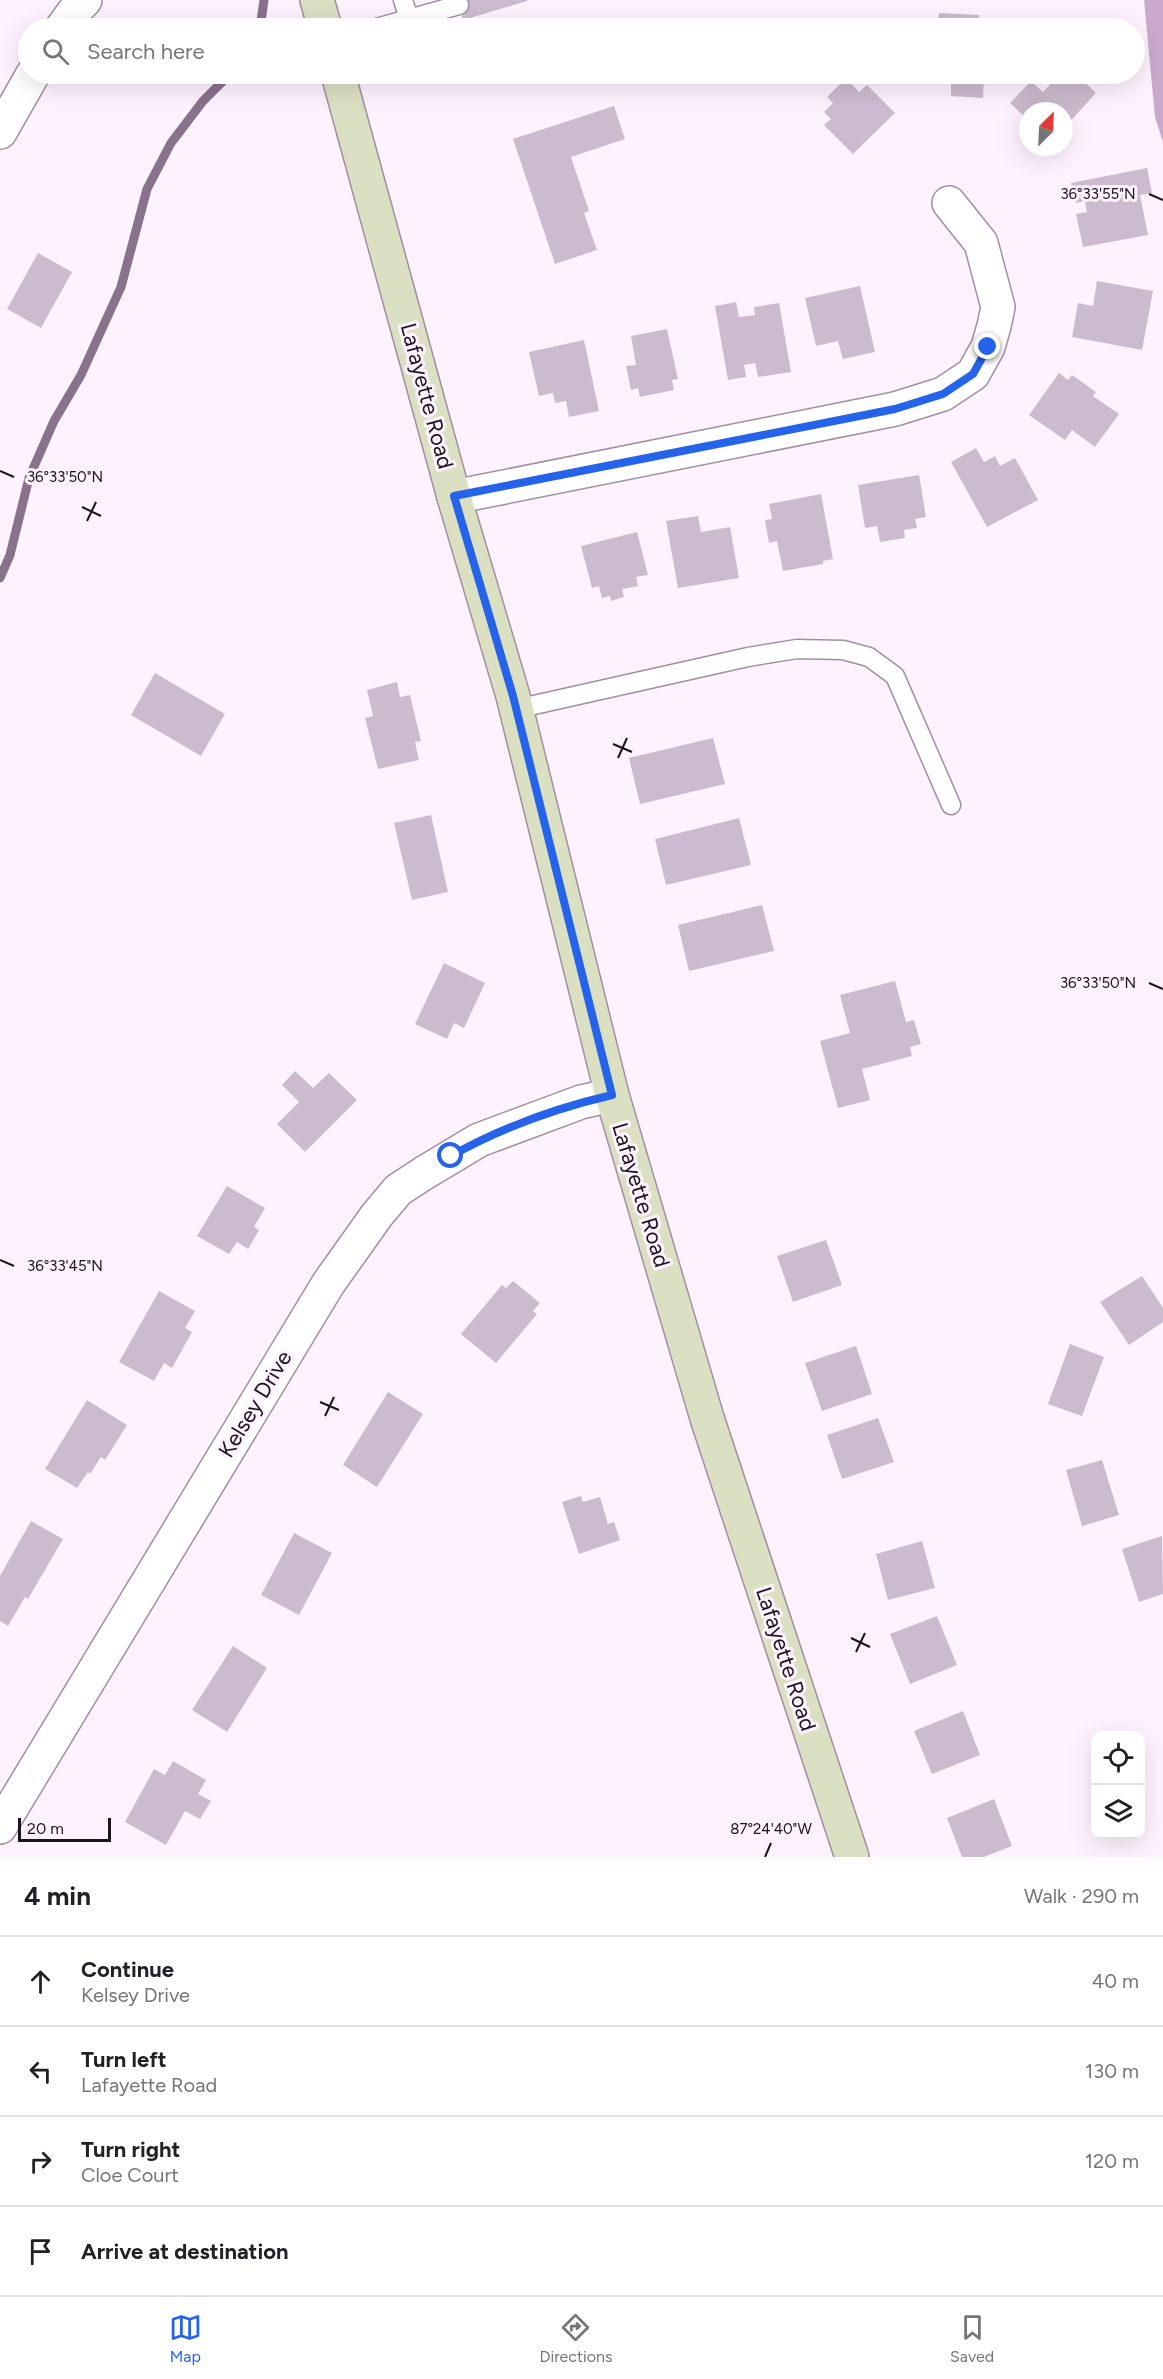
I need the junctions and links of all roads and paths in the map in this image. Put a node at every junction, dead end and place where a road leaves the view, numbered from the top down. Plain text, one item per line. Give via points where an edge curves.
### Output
1 (85, 0) edge
2 (317, 0) edge
3 (403, 0) edge
4 (459, 4) dead end
5 (69, 18) edge
6 (322, 18) edge
7 (409, 18) edge
8 (412, 18) edge
9 (27, 84) edge
10 (341, 84) edge
11 (0, 132) edge
12 (949, 203) dead end
13 (454, 496) junction
14 (516, 709) junction
15 (951, 805) dead end
16 (612, 1095) junction
17 (0, 1827) edge
18 (852, 1857) edge

1 - 5 street
2 - 6 main road
3 - 7 lane
4 - 8 lane
9 - 11 street
10 - 13 main road, Lafayette Road
12 - 13 street via 981,243 998,307 988,347 973,374 943,394 895,409
13 - 14 main road, Lafayette Road
14 - 15 lane via 748,657 797,649 843,650 869,657 895,676
14 - 16 main road, Lafayette Road
16 - 17 street, Kelsey Drive via 581,1102 479,1140 398,1190 377,1215 328,1284
16 - 18 main road, Lafayette Road via 707,1418

